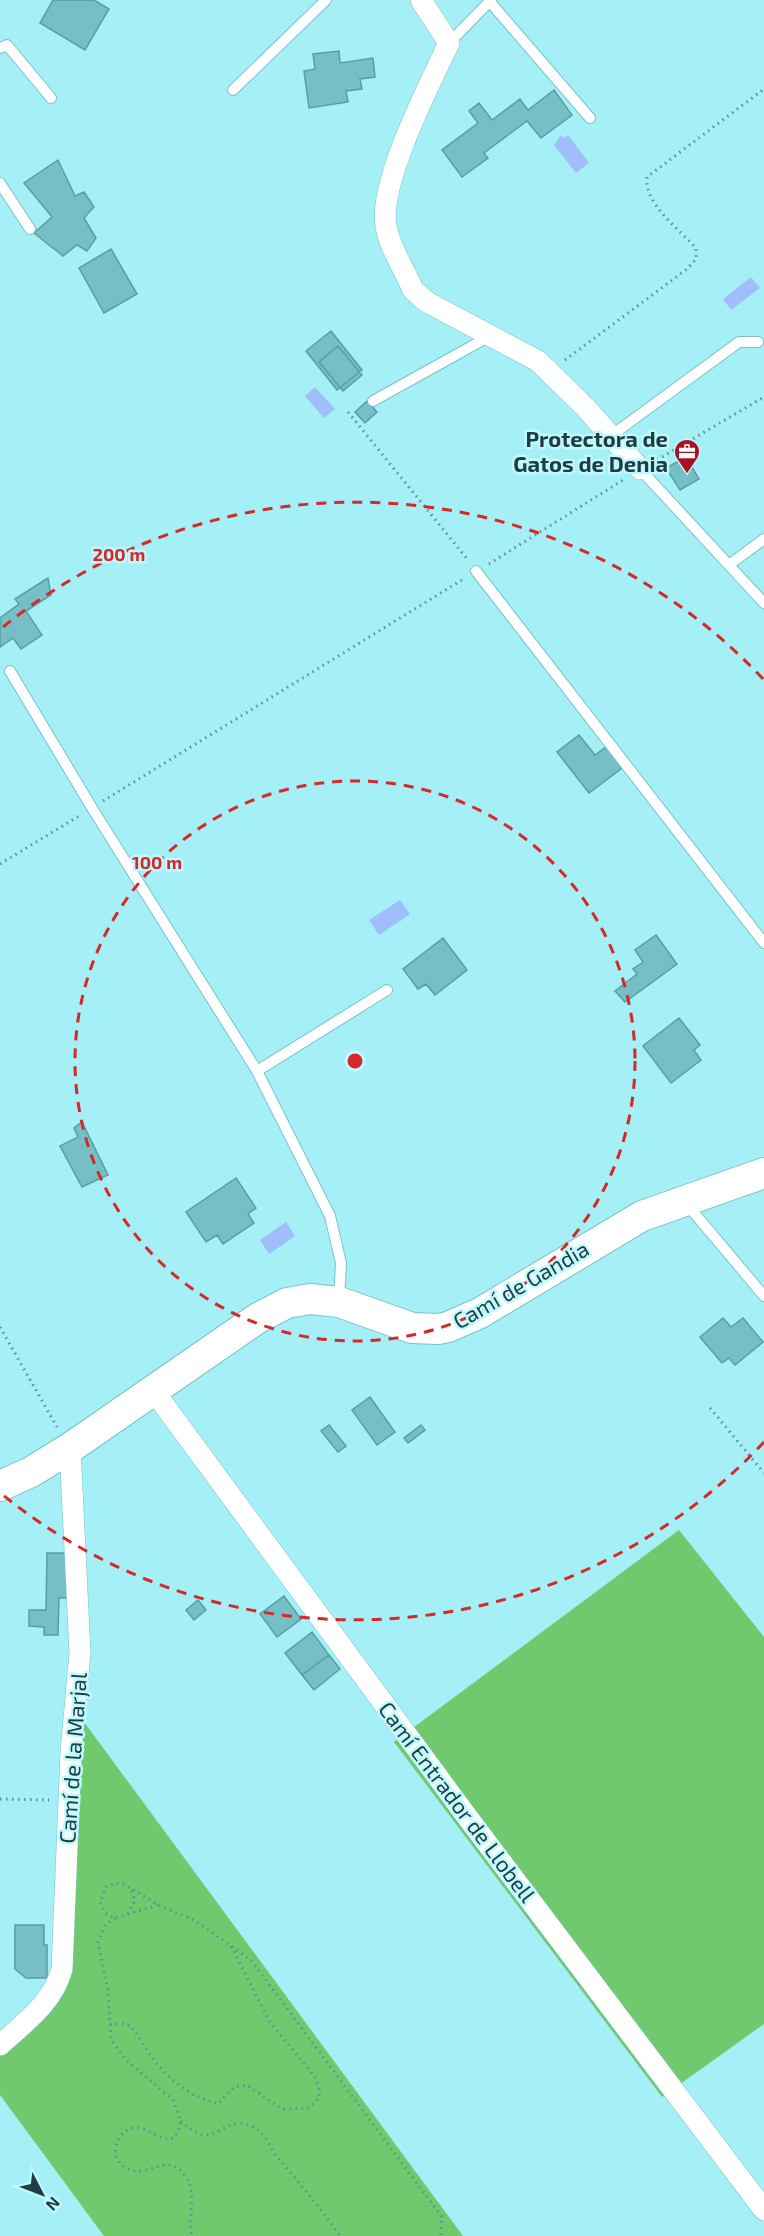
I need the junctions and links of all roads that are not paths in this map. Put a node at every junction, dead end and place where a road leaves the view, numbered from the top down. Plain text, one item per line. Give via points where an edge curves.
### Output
1 (326, 0) edge
2 (420, 0) edge
3 (490, 1) edge
4 (449, 43) junction
5 (0, 48) edge
6 (234, 90) dead end
7 (51, 98) dead end
8 (590, 118) dead end
9 (0, 183) edge
10 (30, 230) dead end
11 (490, 336) junction
12 (758, 342) dead end
13 (373, 401) dead end
14 (612, 435) junction
15 (640, 469) joint
16 (764, 539) edge
17 (730, 564) junction
18 (476, 571) road end
19 (764, 603) edge
20 (10, 671) dead end
21 (764, 943) edge
22 (387, 990) dead end
23 (257, 1071) junction
24 (764, 1173) edge
25 (684, 1200) junction
26 (764, 1296) edge
27 (339, 1302) junction
28 (153, 1390) junction
29 (70, 1448) junction
30 (0, 1486) edge
31 (0, 2045) edge
32 (764, 2210) edge

1 - 6 lane
2 - 4 street
3 - 4 lane
3 - 8 lane
4 - 11 street via 417,112 387,194 385,225 419,296
5 - 7 lane via 7,45
9 - 10 lane
11 - 13 lane
11 - 14 street via 538,361
12 - 14 lane via 739,342
14 - 15 street
15 - 17 lane
16 - 17 lane
17 - 19 lane
18 - 21 lane
20 - 23 lane
22 - 23 lane
23 - 27 lane via 330,1215 341,1263
24 - 25 main road, Camí de Gandia
25 - 26 lane
25 - 27 main road, Camí de Gandia via 621,1227 480,1313 448,1327 412,1328
27 - 28 main road, Camí de Gandia via 298,1300 276,1307
28 - 29 main road, Camí de Gandia
28 - 32 street, Camí Entrador de Llobell
29 - 30 main road, Camí de Gandia
29 - 31 street, Camí de la Marjal via 80,1630 63,1955 59,1979 44,2004

